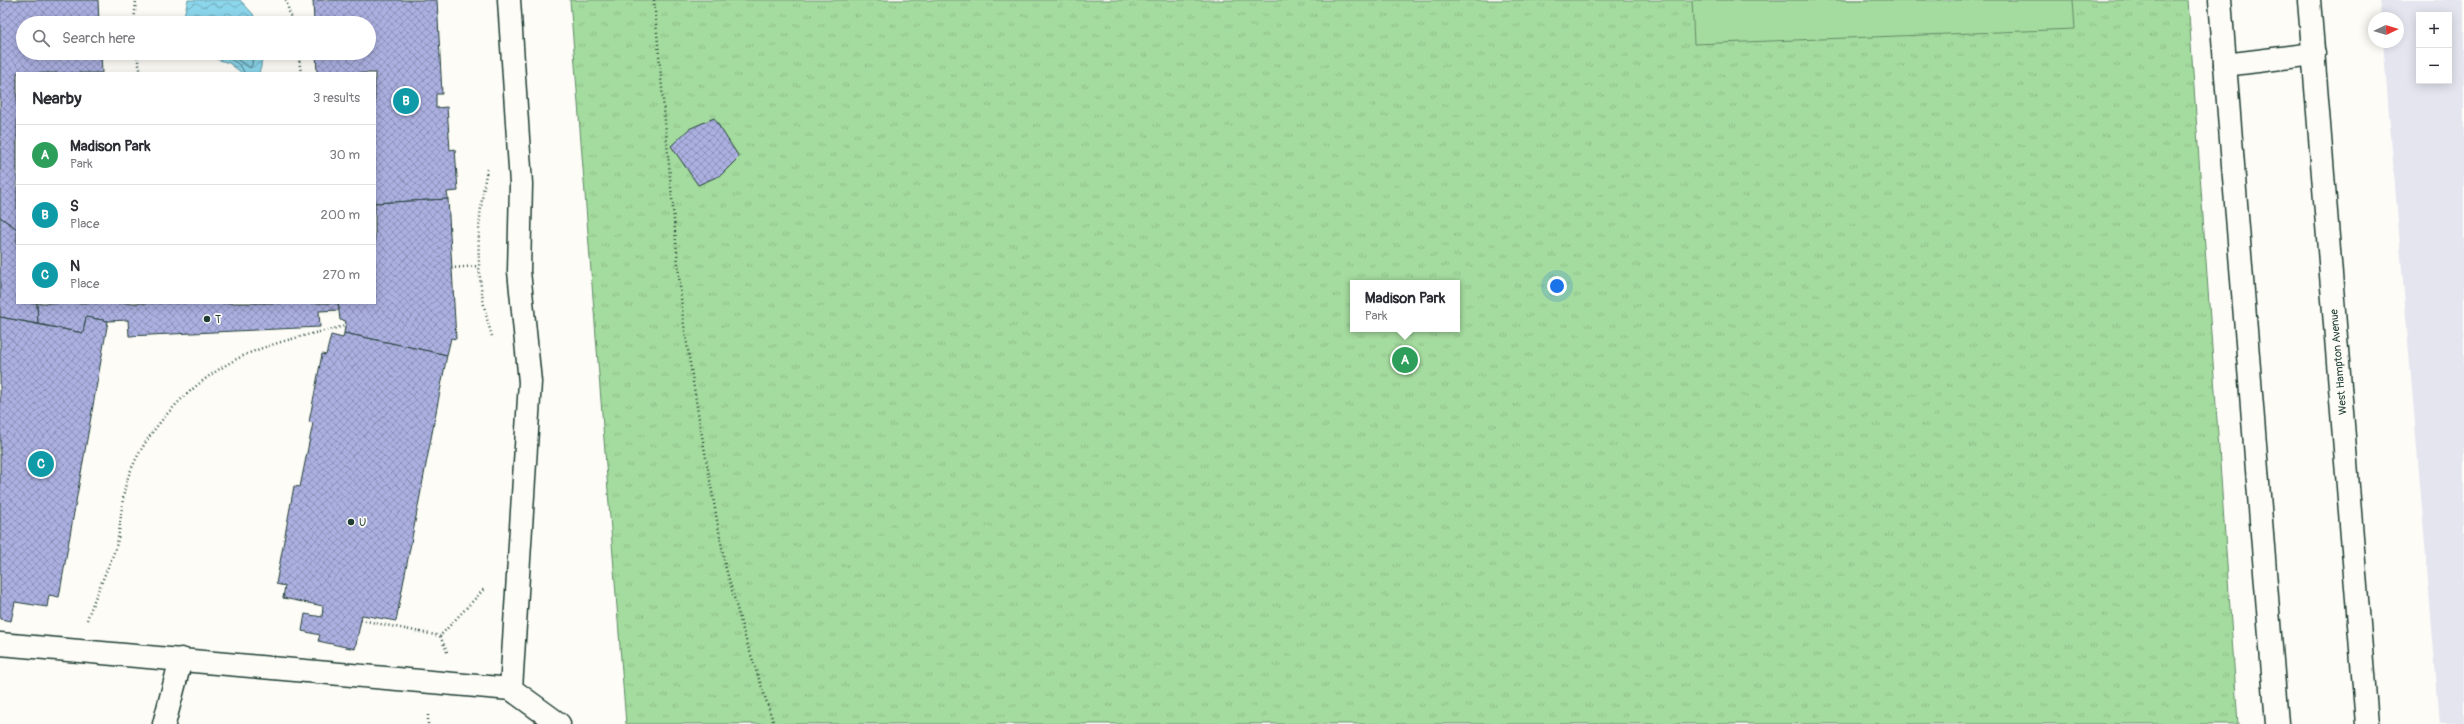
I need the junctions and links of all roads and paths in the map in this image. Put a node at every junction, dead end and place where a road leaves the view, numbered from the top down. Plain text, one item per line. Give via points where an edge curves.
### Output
1 (136, 0) edge
2 (286, 0) edge
3 (509, 0) edge
4 (654, 0) edge
5 (2220, 0) edge
6 (2309, 0) edge
7 (135, 16) edge
8 (290, 16) edge
9 (2314, 54) junction
10 (138, 60) edge
11 (299, 60) edge
12 (2225, 65) junction
13 (141, 72) edge
14 (301, 72) edge
15 (487, 165) dead end
16 (478, 266) junction
17 (452, 268) dead end
18 (346, 326) dead end
19 (494, 341) dead end
20 (490, 583) dead end
21 (361, 620) dead end
22 (86, 626) dead end
23 (440, 636) junction
24 (0, 644) edge
25 (181, 659) junction
26 (449, 659) dead end
27 (511, 689) junction
28 (164, 724) edge
29 (559, 724) edge
30 (774, 724) edge
31 (2276, 724) edge
32 (2367, 724) edge

1 - 7 path
2 - 8 path
3 - 27 main road via 521,184 520,271 530,382
4 - 30 path via 683,319 698,413 725,565 745,637
5 - 12 main road
6 - 9 main road, West Hampton Avenue
9 - 12 main road
9 - 32 main road, West Hampton Avenue
10 - 13 path
11 - 14 path
12 - 31 main road
15 - 16 path via 480,220
16 - 17 path
16 - 19 path via 480,292
18 - 22 path via 290,340 233,360 202,382 172,409 131,469 122,497 115,548 95,596
20 - 23 path
21 - 23 path
23 - 26 path
24 - 25 main road
25 - 27 main road
25 - 28 main road
27 - 29 main road

